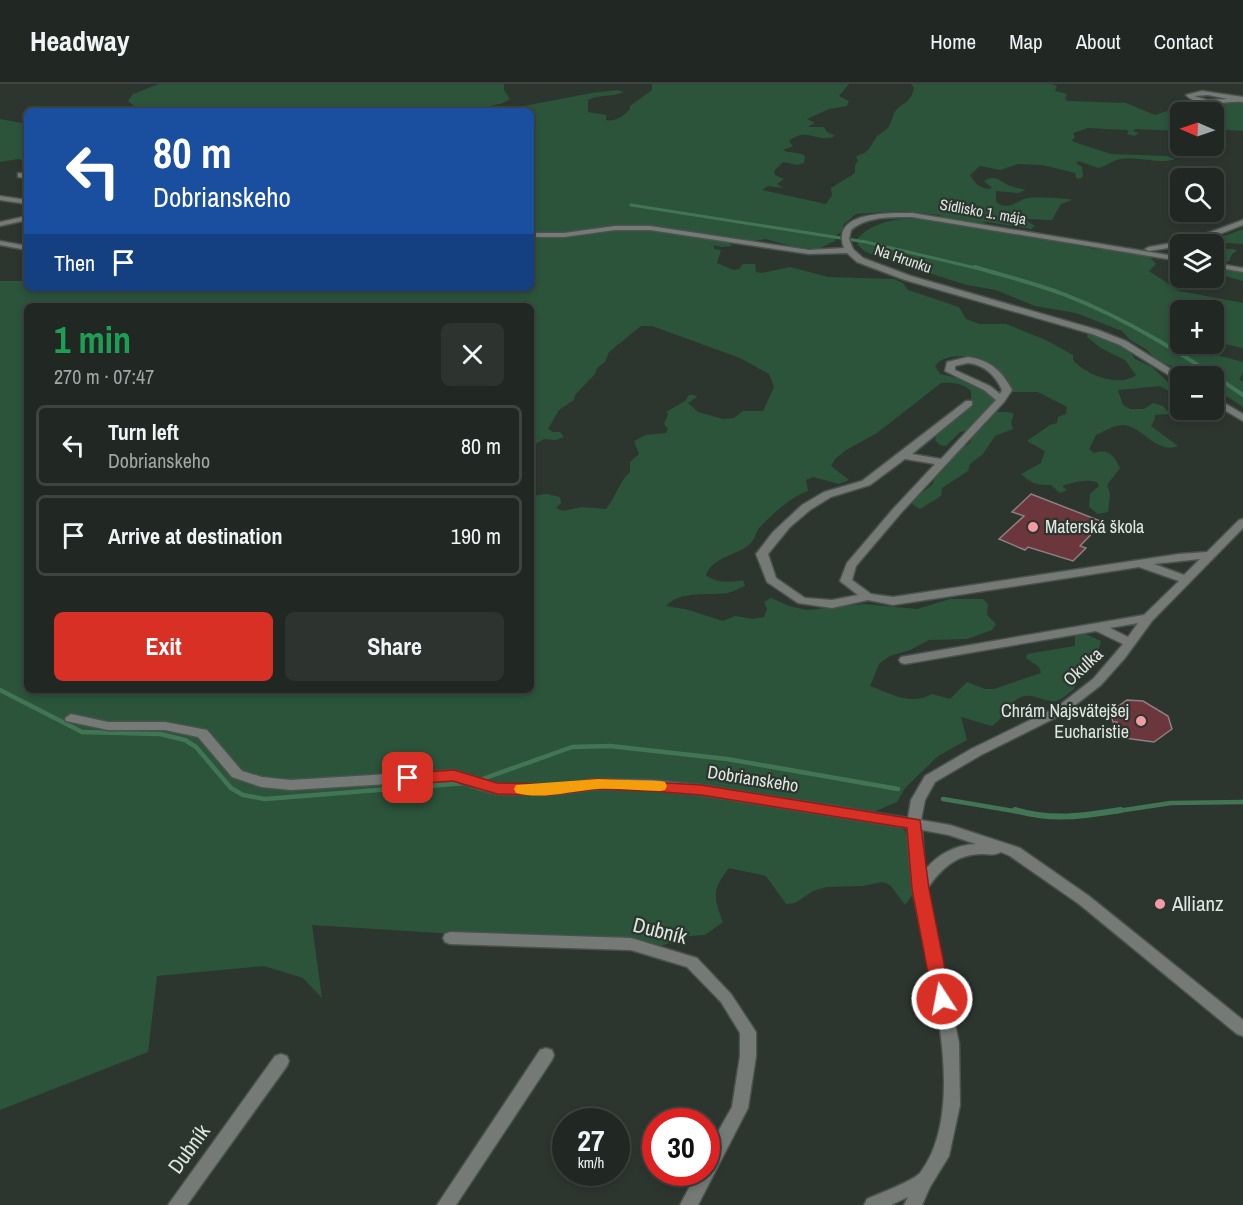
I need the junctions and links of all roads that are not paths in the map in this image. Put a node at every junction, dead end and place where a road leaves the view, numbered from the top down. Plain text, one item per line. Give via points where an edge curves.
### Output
1 (1242, 99) edge
2 (0, 198) edge
3 (24, 202) edge
4 (24, 219) edge
5 (1243, 222) edge
6 (0, 224) edge
7 (1214, 234) edge
8 (534, 235) edge
9 (0, 243) edge
10 (1170, 246) edge
11 (24, 247) edge
12 (849, 250) junction
13 (1138, 251) junction
14 (1170, 257) edge
15 (1224, 267) edge
16 (1243, 270) edge
17 (1170, 373) edge
18 (1001, 400) junction
19 (969, 403) dead end
20 (1224, 406) edge
21 (1243, 418) edge
22 (904, 456) junction
23 (943, 462) junction
24 (1243, 522) edge
25 (1209, 555) junction
26 (1141, 563) junction
27 (1185, 579) junction
28 (868, 597) junction
29 (1148, 618) junction
30 (1095, 626) junction
31 (1129, 642) junction
32 (905, 660) dead end
33 (71, 718) dead end
34 (914, 824) junction
35 (1014, 852) junction
36 (920, 889) junction
37 (450, 938) dead end
38 (1243, 1029) edge
39 (546, 1055) dead end
40 (280, 1061) dead end
41 (720, 1146) edge
42 (924, 1181) junction
43 (699, 1186) edge
44 (177, 1205) edge
45 (446, 1205) edge
46 (689, 1205) edge
47 (873, 1205) edge
48 (913, 1205) edge

1 - 1 street via 1204,93 1189,95 1201,101
2 - 3 street
4 - 6 street
5 - 7 street, Sídlisko 1. mája
8 - 12 street, Na Hrunku via 650,228 809,252
9 - 11 street
10 - 13 street, Sídlisko 1. mája
12 - 13 street, Sídlisko 1. mája via 844,238 855,224 890,215 939,218
12 - 17 street, Na Hrunku via 860,260 908,278 1124,343
13 - 14 street, Sídlisko 1. mája
15 - 16 street
18 - 18 street via 1007,390 992,367 972,360 950,364 950,371 987,388
18 - 23 street
19 - 22 street
20 - 21 street
22 - 23 street
22 - 28 street via 863,485 839,490 813,503 775,534 762,554 771,580 802,601 832,604
23 - 28 street via 851,565 846,581
24 - 25 street, Okulka
25 - 26 street
25 - 27 street, Okulka
26 - 27 street
26 - 28 street via 893,601
27 - 29 street, Okulka
29 - 30 street
29 - 31 street, Okulka
30 - 31 street
30 - 32 street
31 - 34 street, Okulka via 1097,682 1061,710 930,779 918,800
33 - 34 street, Dobrianskeho via 108,726 165,726 202,733 237,774 261,782 291,785 454,775 485,787 550,790 598,784 652,785
34 - 35 street, Dobrianskeho via 950,830
34 - 36 street
35 - 36 street via 958,852 935,866
35 - 38 street, Dobrianskeho via 1083,900
36 - 42 street via 951,1043 952,1105 940,1156
37 - 41 street, Dubník via 631,944 692,962 726,998 748,1032 740,1108
39 - 45 street
40 - 44 street, Dubník
42 - 47 street
42 - 48 street
43 - 46 street, Dubník

